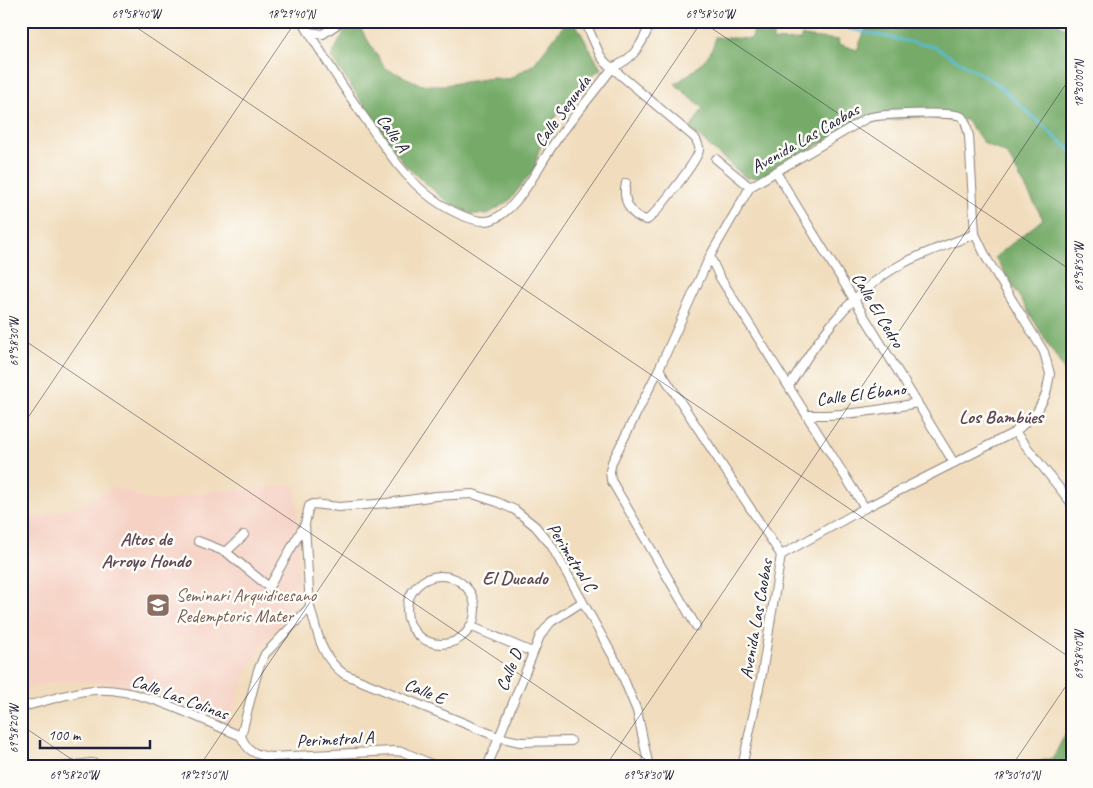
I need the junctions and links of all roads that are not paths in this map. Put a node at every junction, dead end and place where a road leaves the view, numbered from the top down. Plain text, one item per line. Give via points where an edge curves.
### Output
1 (302, 21) edge
2 (342, 21) edge
3 (585, 21) edge
4 (652, 21) edge
5 (309, 32) junction
6 (613, 67) junction
7 (716, 159) dead end
8 (776, 172) junction
9 (626, 184) dead end
10 (750, 187) junction
11 (494, 219) joint
12 (975, 234) junction
13 (710, 256) junction
14 (719, 276) junction
15 (701, 277) junction
16 (854, 299) junction
17 (659, 370) junction
18 (789, 386) junction
19 (917, 403) junction
20 (808, 416) junction
21 (1015, 432) junction
22 (954, 463) junction
23 (1072, 504) edge
24 (865, 508) junction
25 (305, 524) junction
26 (244, 535) dead end
27 (198, 541) dead end
28 (226, 552) junction
29 (781, 555) junction
30 (582, 602) junction
31 (310, 607) junction
32 (470, 626) junction
33 (696, 626) dead end
34 (532, 652) junction
35 (21, 707) edge
36 (241, 736) junction
37 (498, 737) junction
38 (571, 741) dead end
39 (62, 767) edge
40 (109, 767) edge
41 (438, 767) edge
42 (487, 767) edge
43 (649, 767) edge
44 (742, 767) edge

1 - 5 street, Calle A
2 - 5 street via 323,34
3 - 6 street via 600,55
4 - 6 street, Calle Segunda via 631,57
5 - 11 street, Calle A via 394,161 417,186 436,202 467,218 480,221
6 - 9 street via 699,144 696,156 678,183 647,220 630,208 625,199
6 - 11 street, Calle Segunda via 516,199
7 - 10 street
8 - 10 street, Avenida Las Caobas
8 - 12 street, Avenida Las Caobas via 874,115 941,113 959,116 964,120 969,136
8 - 16 street, Calle El Cedro
10 - 13 street, Avenida Las Caobas
12 - 16 street via 899,266
12 - 21 street, Avenida Las Caobas via 1044,352 1050,374 1046,394 1037,412
13 - 14 street
13 - 15 street, Avenida Las Caobas
14 - 15 street
14 - 18 street
15 - 17 street, Avenida Las Caobas
16 - 18 street via 820,338
16 - 19 street, Calle El Cedro
17 - 29 street
17 - 33 street, Avenida Las Caobas via 612,462 611,480
18 - 20 street
19 - 20 street, Calle El Ébano via 882,410
19 - 22 street, Calle El Cedro
20 - 24 street
21 - 22 street, Avenida Las Caobas
21 - 23 street
22 - 24 street, Avenida Las Caobas
24 - 29 street, Avenida Las Caobas
25 - 28 street via 269,587
25 - 30 street, Perimetral C via 308,506 313,504 339,507 473,494 515,510 535,526 551,546
25 - 31 street, Calle E
26 - 28 street
27 - 28 street
29 - 44 street, Avenida Las Caobas via 762,674
30 - 34 street, Calle D via 551,622
30 - 43 street, Perimetral C via 622,674 637,711
31 - 36 street via 265,654
31 - 37 street, Calle E via 327,658 344,674
32 - 32 street via 456,640 446,643 427,640 418,635 408,618 409,598 414,589 431,577 450,577 460,581 474,602
32 - 34 street
34 - 37 street, Calle D
35 - 36 street, Calle Las Colinas via 87,691 119,691 142,695
36 - 41 street, Perimetral A via 250,751 271,757 394,751
37 - 38 street, Calle E via 520,742
37 - 42 street, Calle D
39 - 40 street via 91,763

